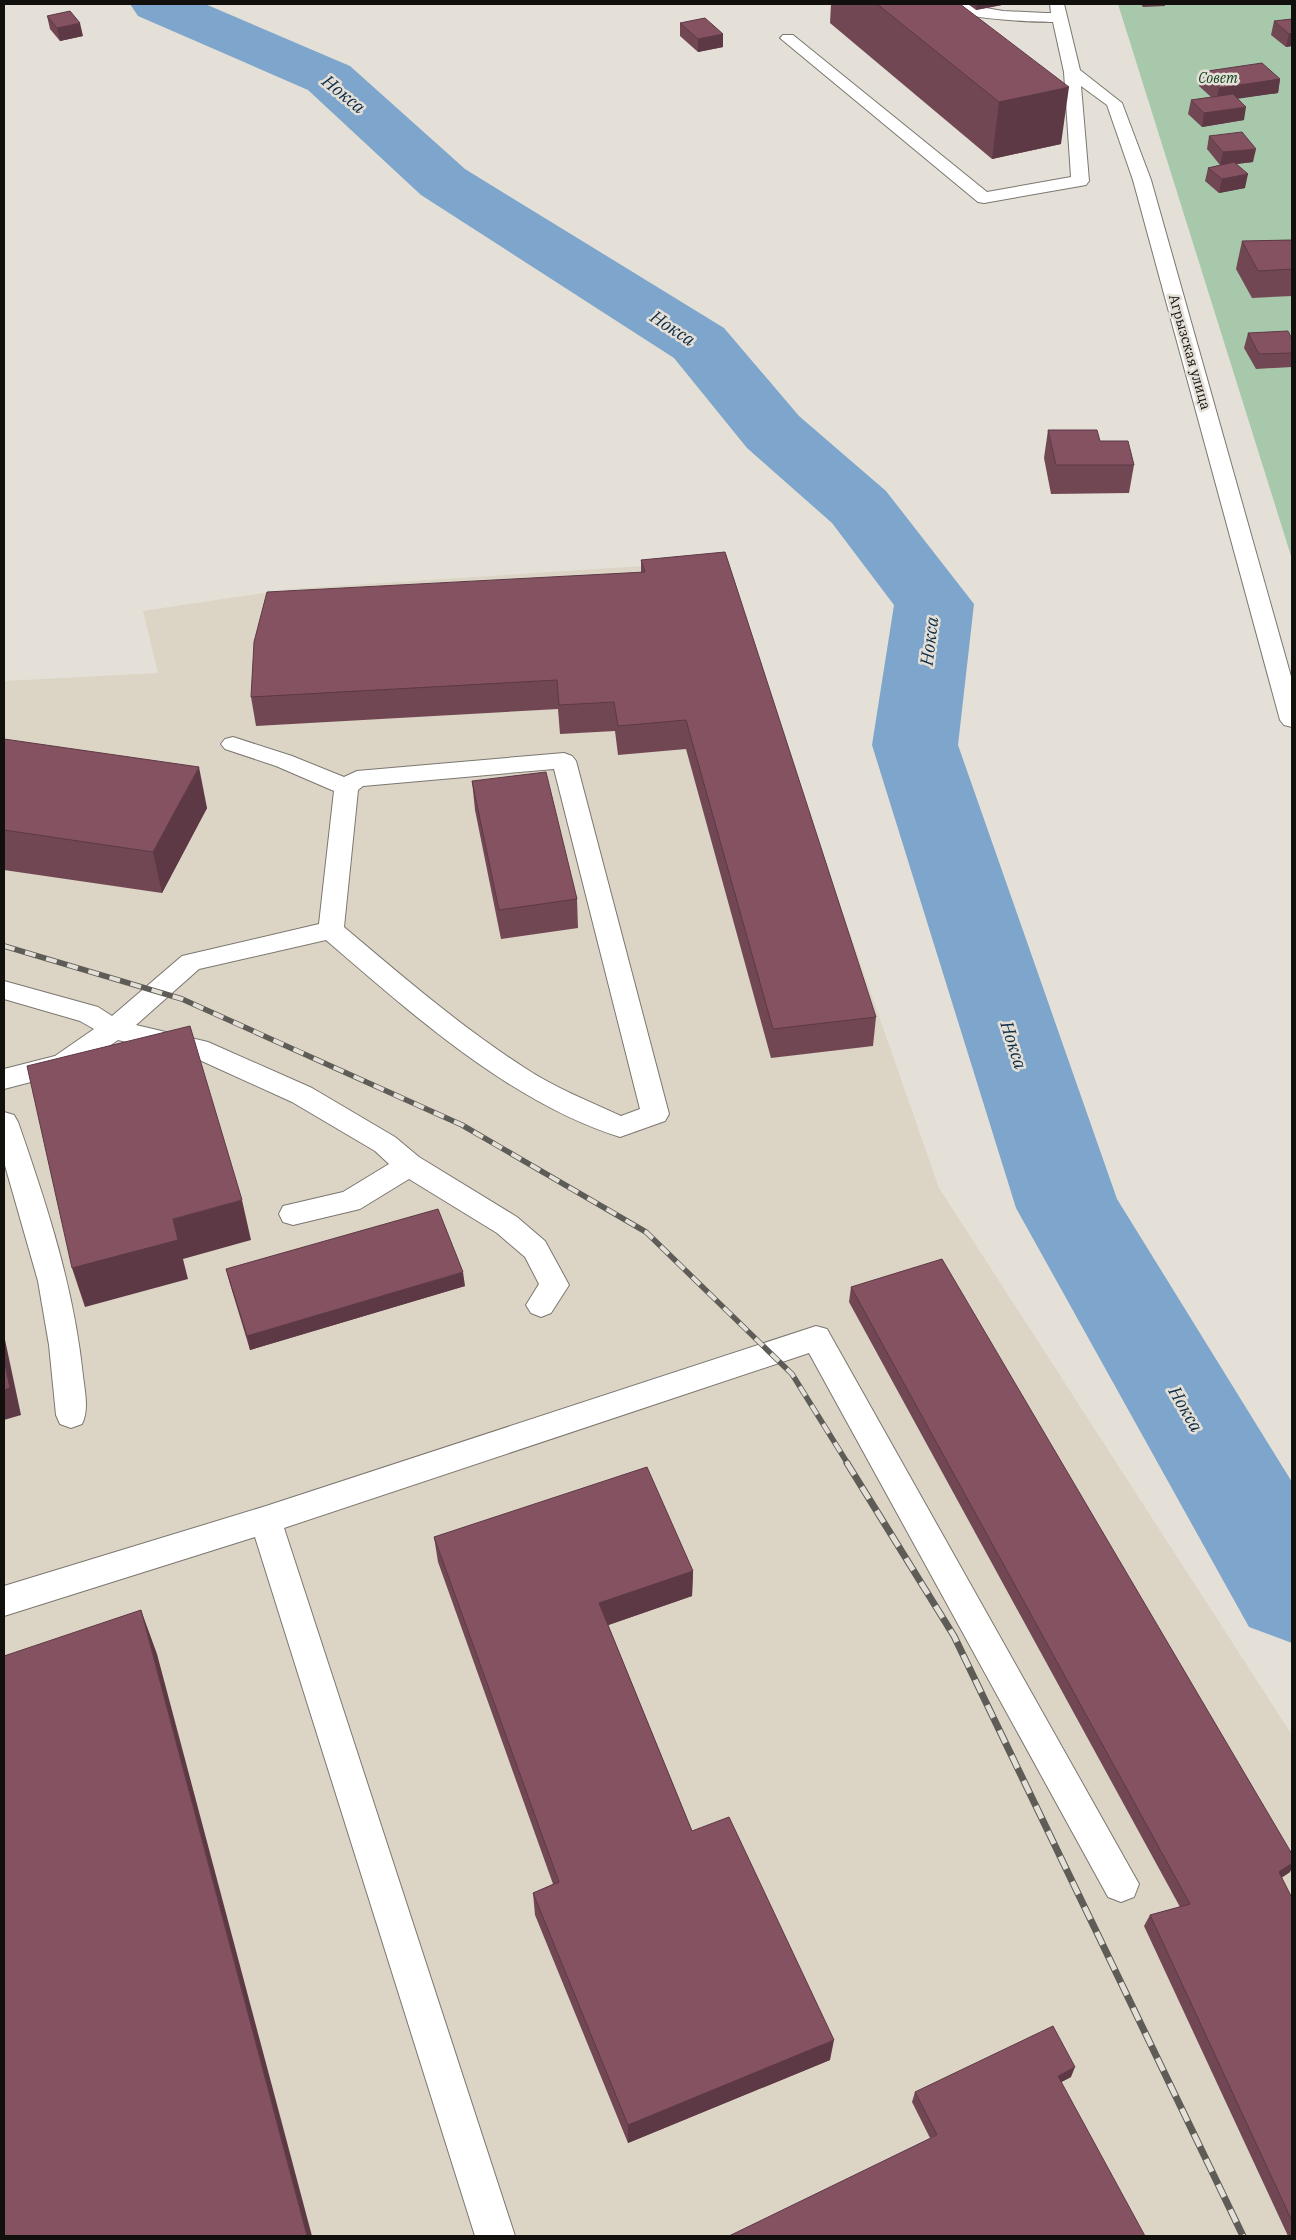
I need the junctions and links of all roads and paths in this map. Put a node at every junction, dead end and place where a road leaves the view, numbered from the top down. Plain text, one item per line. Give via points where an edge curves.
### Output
1 (947, 4) edge
2 (1058, 10) edge
3 (788, 38) dead end
4 (1072, 72) junction
5 (1292, 720) edge
6 (233, 744) dead end
7 (346, 788) junction
8 (331, 930) junction
9 (4, 990) edge
10 (114, 1030) junction
11 (4, 1079) edge
12 (4, 1122) edge
13 (409, 1165) junction
14 (293, 1214) dead end
15 (541, 1305) dead end
16 (71, 1415) dead end
17 (266, 1520) junction
18 (4, 1601) edge
19 (1121, 1884) dead end
20 (495, 2236) edge

1 - 2 street via 967,11 1020,18
2 - 4 street
3 - 4 street via 984,198 1080,182
4 - 5 street, Агрызская улица via 1114,103 1142,180
6 - 7 street via 284,761
7 - 8 street
7 - 8 street via 357,780 564,761 655,1114 620,1127 562,1102 516,1076 412,999
8 - 10 street via 191,962
9 - 10 street via 89,1014
10 - 11 street via 63,1064
10 - 13 street via 199,1049 302,1095 385,1144
12 - 16 street via 44,1250 63,1334
13 - 14 street via 350,1201
13 - 15 street via 507,1225 535,1249 554,1285
17 - 18 street
17 - 19 street via 816,1338
17 - 20 street

